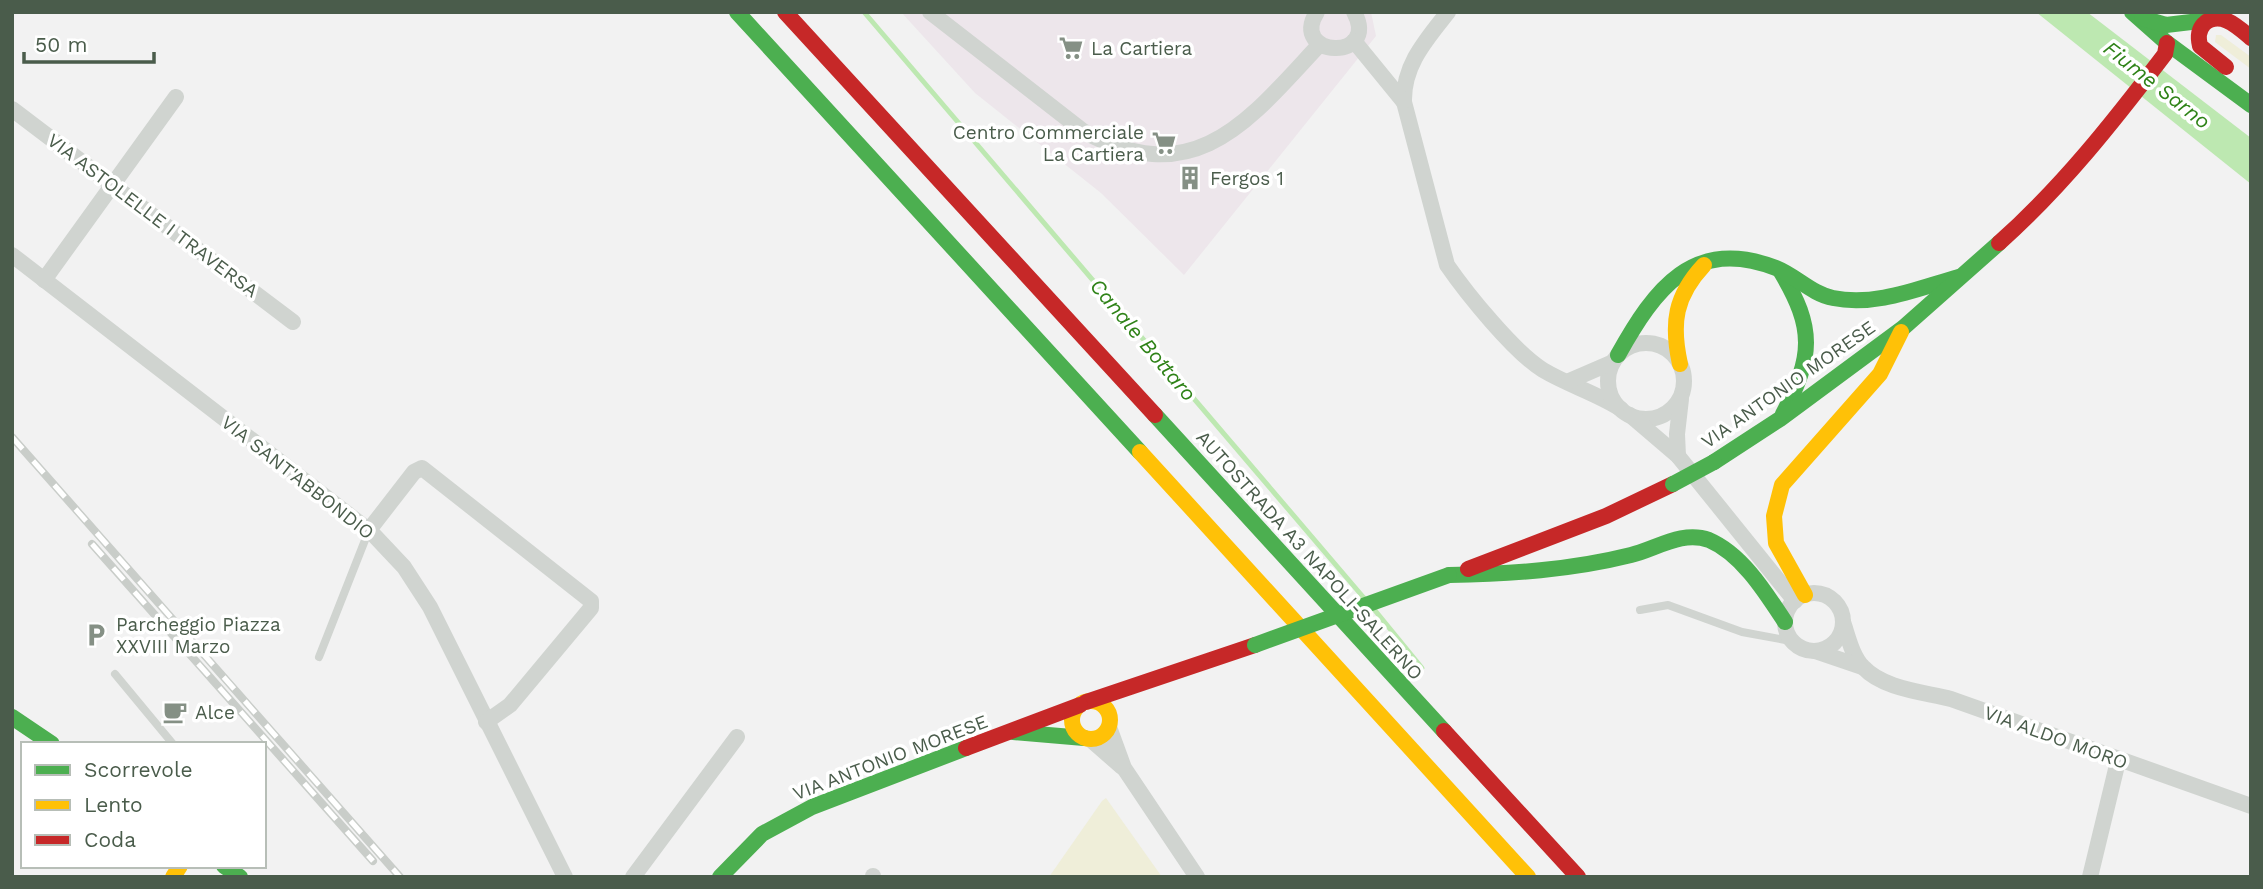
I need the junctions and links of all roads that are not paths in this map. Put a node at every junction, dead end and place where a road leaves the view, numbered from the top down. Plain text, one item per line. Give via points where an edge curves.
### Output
1 (737, 12) edge
2 (785, 12) edge
3 (930, 12) edge
4 (1353, 12) edge
5 (1448, 12) edge
6 (1317, 13) edge
7 (2136, 15) edge
8 (2205, 17) edge
9 (2251, 38) edge
10 (1354, 41) junction
11 (1320, 44) junction
12 (2199, 44) junction
13 (2171, 50) junction
14 (2217, 79) junction
15 (2251, 86) edge
16 (176, 97) dead end
17 (1404, 102) junction
18 (2251, 105) edge
19 (12, 109) edge
20 (113, 184) junction
21 (12, 255) edge
22 (1706, 262) junction
23 (1780, 270) junction
24 (1962, 277) junction
25 (44, 280) junction
26 (293, 322) dead end
27 (1903, 328) junction
28 (1615, 359) junction
29 (1680, 364) junction
30 (1569, 381) junction
31 (1681, 394) junction
32 (1625, 412) junction
33 (1780, 419) junction
34 (1678, 456) junction
35 (369, 530) junction
36 (1449, 575) junction
37 (1800, 598) junction
38 (1640, 610) dead end
39 (1785, 622) junction
40 (1843, 622) junction
41 (1791, 640) junction
42 (1815, 652) junction
43 (319, 657) dead end
44 (1862, 667) junction
45 (115, 674) dead end
46 (1146, 684) junction
47 (1083, 703) junction
48 (12, 717) edge
49 (486, 722) junction
50 (1109, 725) junction
51 (1013, 732) junction
52 (737, 737) dead end
53 (1087, 739) junction
54 (49, 742) edge
55 (171, 742) edge
56 (2118, 761) junction
57 (1124, 768) junction
58 (2251, 806) edge
59 (565, 877) edge
60 (633, 877) edge
61 (720, 877) edge
62 (1197, 877) edge
63 (1528, 877) edge
64 (1578, 877) edge
65 (2090, 877) edge

1 - 63 main road
2 - 64 main road, AUTOSTRADA A3 NAPOLI-SALERNO
3 - 11 street via 1083,131 1115,146 1160,154 1195,149 1223,138 1249,120
4 - 10 street via 1359,27
5 - 17 street via 1414,57
6 - 11 street via 1313,32
7 - 8 main road via 2166,25
7 - 13 main road
8 - 9 main road
8 - 12 main road
8 - 13 main road, VIA ANTONIO MORESE
10 - 11 street via 1334,50
10 - 17 street
12 - 14 main road
12 - 15 main road
13 - 14 main road
13 - 24 main road, VIA ANTONIO MORESE via 2039,208
14 - 15 main road
14 - 18 main road
16 - 20 street
17 - 30 street via 1447,265 1526,356
19 - 20 street, VIA ASTOLELLE I TRAVERSA
20 - 25 street
20 - 26 street, VIA ASTOLELLE I TRAVERSA
21 - 25 street, VIA SANT'ABBONDIO
22 - 23 main road via 1736,257
22 - 28 main road via 1662,285 1637,317
22 - 29 main road via 1677,299 1673,333
23 - 24 main road via 1819,293 1846,299 1881,297
23 - 33 main road via 1803,308 1811,343 1803,376
24 - 27 main road, VIA ANTONIO MORESE
25 - 35 street, VIA SANT'ABBONDIO
27 - 33 main road, VIA ANTONIO MORESE
27 - 37 main road via 1880,374 1782,485 1775,500 1771,517 1778,551
28 - 29 street via 1646,342 1666,348
28 - 30 street
28 - 32 street via 1609,372 1610,392
29 - 31 street
30 - 32 street
31 - 32 street via 1660,416 1640,418
31 - 34 street
32 - 34 street
33 - 36 main road, VIA ANTONIO MORESE, bridge via 1714,462 1606,516
34 - 37 street
35 - 43 lane
35 - 49 street, VIA SANT'ABBONDIO via 404,567 430,607
35 - 49 street via 422,468 591,601 591,608 510,705
36 - 39 main road via 1503,575 1590,564 1638,554 1684,536 1709,540 1749,575
36 - 46 main road, VIA ANTONIO MORESE, bridge
37 - 39 street
37 - 40 street via 1823,595 1831,599
38 - 41 lane via 1668,605 1742,632
39 - 41 street
40 - 42 street via 1832,645
40 - 44 street
41 - 42 street
42 - 44 street, VIA ALDO MORO
44 - 56 street, VIA ALDO MORO via 1885,681 1951,699
45 - 55 lane
46 - 47 main road, VIA ANTONIO MORESE
46 - 50 main road, VIA ANTONIO MORESE
47 - 50 main road via 1104,706
47 - 51 main road, VIA ANTONIO MORESE
47 - 53 main road via 1073,714 1072,726
48 - 54 main road
49 - 59 street, VIA SANT'ABBONDIO
50 - 53 main road, VIA ANTONIO MORESE via 1100,737
50 - 57 street
51 - 53 main road, VIA ANTONIO MORESE
51 - 61 main road, VIA ANTONIO MORESE via 851,791 782,822 743,850
52 - 60 street
53 - 57 street
56 - 58 street, VIA ALDO MORO
56 - 65 street
57 - 62 street

